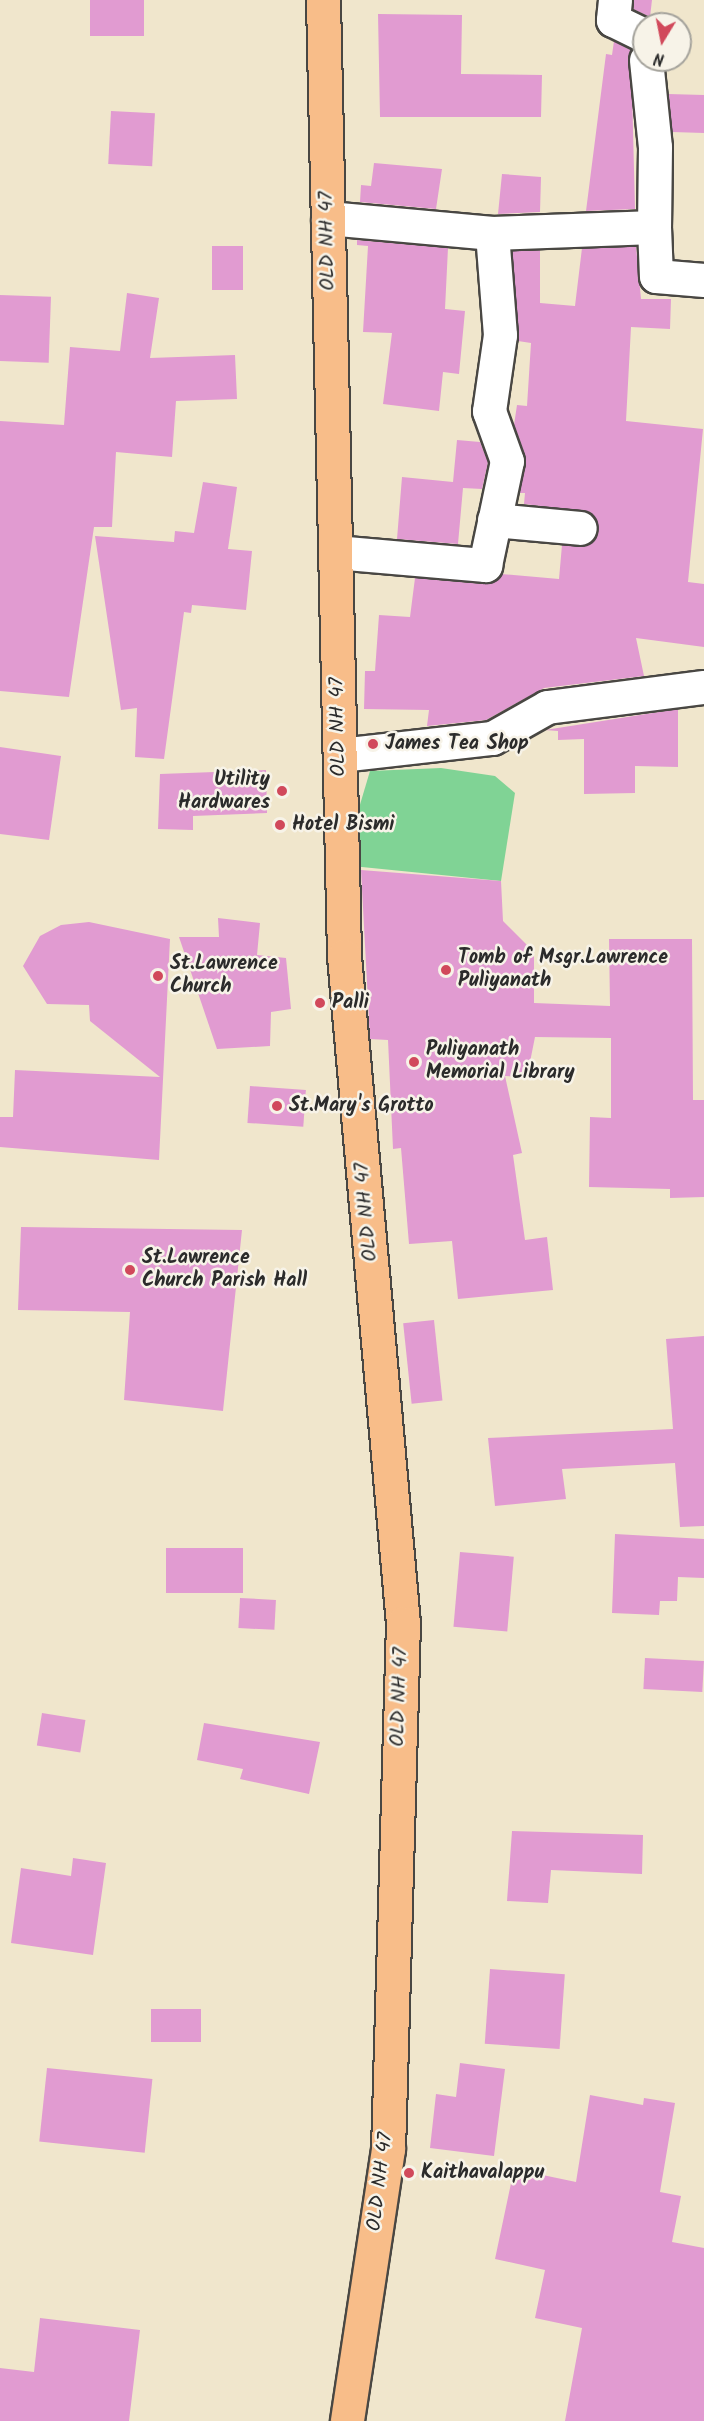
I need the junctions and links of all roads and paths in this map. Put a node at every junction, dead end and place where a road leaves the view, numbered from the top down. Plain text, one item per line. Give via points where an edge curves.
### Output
1 (323, 0) edge
2 (615, 0) edge
3 (632, 29) edge
4 (647, 72) edge
5 (328, 218) junction
6 (654, 227) junction
7 (492, 233) junction
8 (704, 280) edge
9 (494, 520) junction
10 (580, 528) dead end
11 (335, 552) junction
12 (704, 687) edge
13 (340, 755) junction
14 (348, 2421) edge

1 - 5 main road, OLD NH 47
2 - 3 street via 613,20
4 - 6 street via 655,147
5 - 7 street
5 - 11 main road, OLD NH 47
6 - 7 street
6 - 8 street via 656,276
7 - 9 street via 500,335 489,411 507,461
9 - 10 street
9 - 11 street via 484,565
11 - 13 main road, OLD NH 47
12 - 13 street via 547,707 492,738
13 - 14 main road, OLD NH 47 via 344,956 403,1623 388,2149

